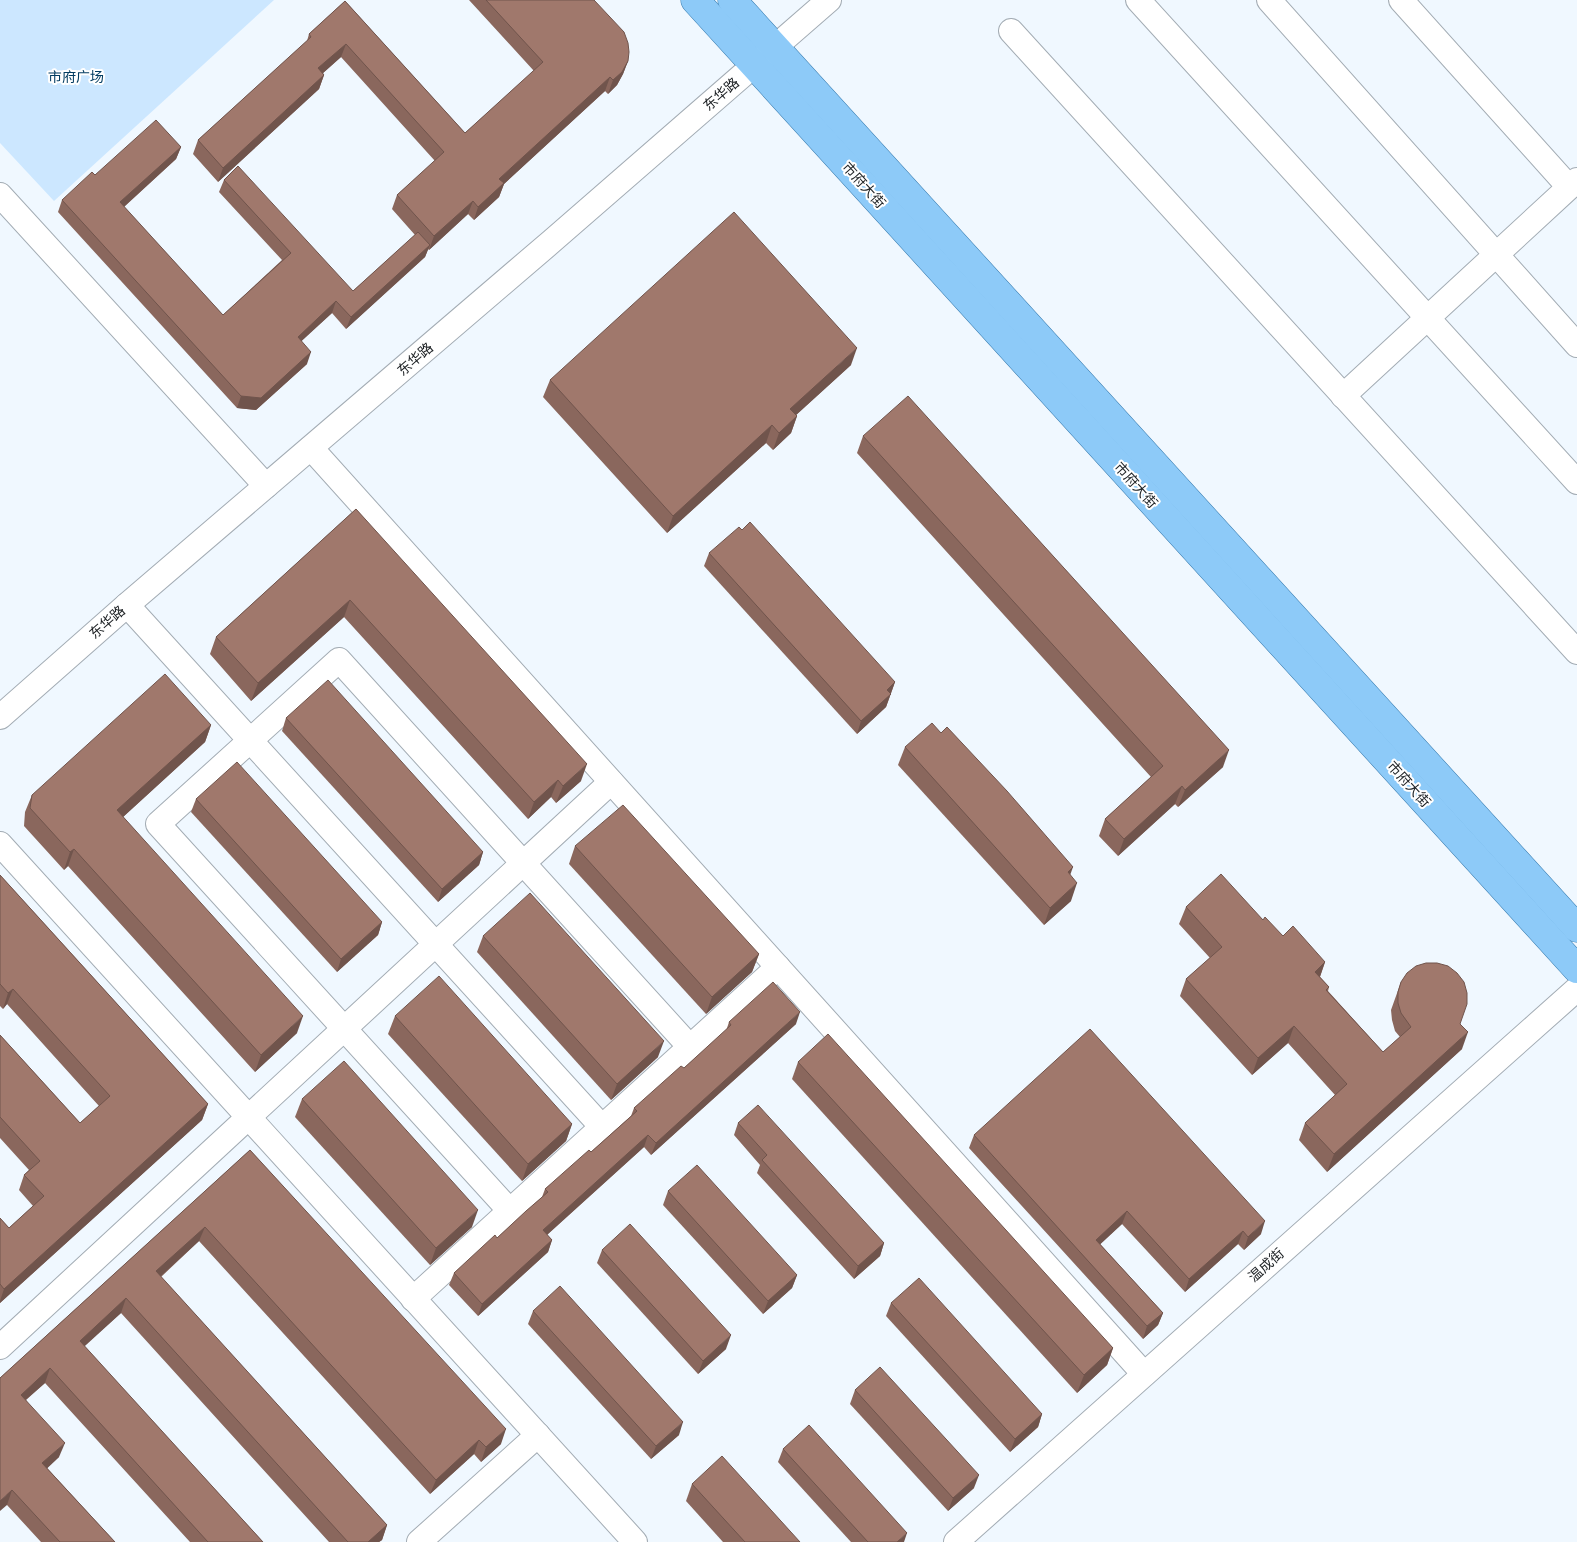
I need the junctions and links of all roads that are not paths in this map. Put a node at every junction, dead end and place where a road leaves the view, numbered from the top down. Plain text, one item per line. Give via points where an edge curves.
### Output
1 (695, 0) edge
2 (732, 0) edge
3 (829, 0) edge
4 (1138, 0) edge
5 (1269, 0) edge
6 (1401, 0) edge
7 (1011, 32) dead end
8 (775, 47) junction
9 (754, 65) junction
10 (1573, 184) edge
11 (0, 195) edge
12 (1496, 255) junction
13 (1428, 318) junction
14 (1577, 345) edge
15 (1343, 396) junction
16 (311, 448) junction
17 (1577, 482) edge
18 (266, 486) junction
19 (127, 605) junction
20 (1577, 652) edge
21 (0, 717) edge
22 (250, 741) junction
23 (611, 782) junction
24 (0, 844) edge
25 (523, 863) junction
26 (1577, 928) edge
27 (436, 944) junction
28 (778, 967) junction
29 (1577, 969) edge
30 (1577, 989) edge
31 (344, 1029) junction
32 (690, 1047) junction
33 (248, 1117) junction
34 (602, 1127) junction
35 (510, 1211) junction
36 (413, 1298) junction
37 (0, 1347) edge
38 (1144, 1374) junction
39 (538, 1435) junction
40 (419, 1542) edge
41 (635, 1542) edge
42 (956, 1542) edge

1 - 9 main road, 市府大街
2 - 8 main road, 市府大街
3 - 8 street, 东华路
4 - 13 street
5 - 12 street
6 - 10 street
7 - 15 street
8 - 9 street, 东华路
8 - 26 main road, 市府大街
9 - 16 street, 东华路
9 - 29 main road, 市府大街
10 - 12 street
11 - 18 street
12 - 13 street
12 - 14 street
13 - 15 street
13 - 17 street
15 - 20 street
16 - 18 street, 东华路
16 - 23 street
18 - 19 street, 东华路
19 - 21 street, 东华路
19 - 22 street
22 - 25 street via 339,660
22 - 27 street
22 - 31 street via 158,824
23 - 25 street
23 - 28 street
24 - 33 street
25 - 27 street
25 - 32 street
27 - 31 street
27 - 34 street
28 - 32 street
28 - 38 street
30 - 38 street, 温成街
31 - 33 street
31 - 35 street
32 - 34 street
33 - 36 street
33 - 37 street
34 - 35 street
35 - 36 street
36 - 39 street
38 - 42 street, 温成街
39 - 40 street
39 - 41 street

